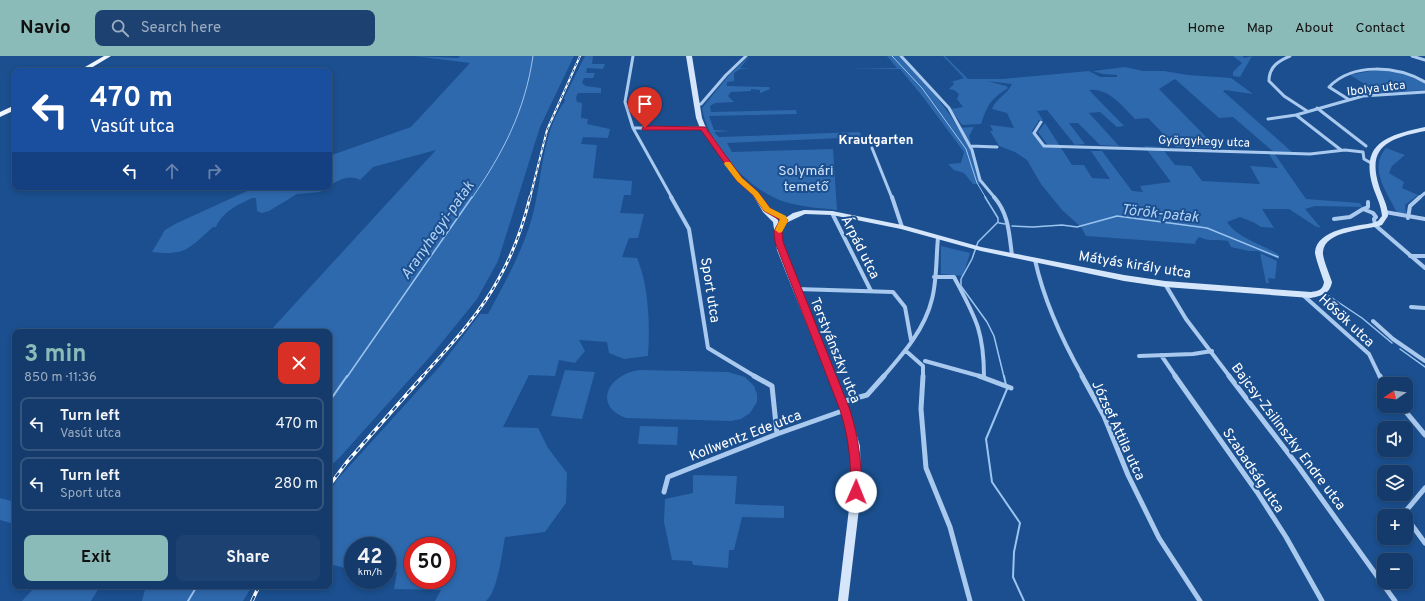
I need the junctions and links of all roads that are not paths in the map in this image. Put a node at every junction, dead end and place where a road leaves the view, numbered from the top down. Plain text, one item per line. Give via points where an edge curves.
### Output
1 (108, 56) edge
2 (633, 56) edge
3 (689, 56) edge
4 (746, 56) edge
5 (901, 56) edge
6 (1290, 56) edge
7 (1412, 56) edge
8 (1425, 60) edge
9 (86, 68) edge
10 (1425, 82) edge
11 (1425, 92) edge
12 (1348, 100) junction
13 (697, 105) junction
14 (1317, 108) junction
15 (12, 109) edge
16 (1308, 111) junction
17 (0, 115) edge
18 (1296, 115) junction
19 (1268, 119) dead end
20 (1042, 122) dead end
21 (633, 128) junction
22 (703, 128) junction
23 (1425, 129) edge
24 (970, 146) junction
25 (997, 146) dead end
26 (1366, 146) dead end
27 (872, 148) dead end
28 (1341, 150) junction
29 (1371, 163) junction
30 (1425, 193) edge
31 (1368, 202) dead end
32 (1363, 209) junction
33 (1385, 212) junction
34 (832, 213) junction
35 (1408, 218) junction
36 (1334, 219) dead end
37 (1425, 219) edge
38 (780, 220) junction
39 (1375, 225) junction
40 (902, 227) junction
41 (938, 238) junction
42 (1012, 256) junction
43 (1410, 256) junction
44 (1425, 256) edge
45 (1035, 260) junction
46 (1425, 268) edge
47 (934, 278) junction
48 (1165, 284) junction
49 (797, 289) junction
50 (872, 291) junction
51 (1304, 296) junction
52 (1411, 307) dead end
53 (1425, 308) edge
54 (1373, 320) dead end
55 (911, 340) junction
56 (906, 351) junction
57 (1212, 351) junction
58 (1160, 355) junction
59 (1139, 356) dead end
60 (926, 361) dead end
61 (1425, 361) edge
62 (984, 377) junction
63 (1380, 377) edge
64 (1011, 388) dead end
65 (843, 406) junction
66 (1407, 413) edge
67 (1423, 430) edge
68 (777, 434) junction
69 (1425, 435) edge
70 (1425, 488) edge
71 (664, 492) dead end
72 (1408, 509) edge
73 (1413, 526) edge
74 (1425, 543) edge
75 (844, 601) edge
76 (970, 601) edge
77 (1200, 601) edge
78 (1322, 601) edge
79 (1396, 601) edge

1 - 9 main road
2 - 21 street, Sport utca via 624,95
3 - 13 main road
4 - 13 street via 701,104
5 - 24 street via 949,108
6 - 16 street via 1271,68 1269,81 1284,96
7 - 8 street
10 - 12 street via 1391,69 1348,74 1334,80 1329,87
11 - 12 street, Ibolya utca via 1369,95
12 - 14 street, Ibolya utca
13 - 22 main road
14 - 16 street, Ibolya utca
14 - 26 street
15 - 17 main road
16 - 18 street, Ibolya utca
18 - 19 street
18 - 28 street
20 - 28 street, Györgyhegy utca via 1034,133 1044,146 1310,154
21 - 22 street
21 - 68 street, Sport utca via 689,229 708,348 772,386
22 - 38 main road via 737,176 756,194 765,211
23 - 29 main road via 1382,143 1374,152
24 - 25 street
24 - 42 street via 980,180 1001,205 1008,221
27 - 40 street
28 - 29 street, Györgyhegy utca via 1363,152 1364,159
29 - 33 main road via 1372,178
30 - 35 street via 1410,206
31 - 32 street via 1368,207
32 - 36 street via 1350,216
32 - 39 street via 1376,217
33 - 35 street
33 - 39 main road via 1383,220
34 - 38 main road, Mátyás király utca via 808,211
34 - 40 main road, Mátyás király utca
34 - 50 street, Árpád utca
35 - 37 street
38 - 49 main road, Terstyánszky utca via 779,242
39 - 43 street
39 - 51 main road, Mátyás király utca via 1340,232 1327,240 1319,252 1328,287 1321,293
40 - 41 main road, Mátyás király utca
41 - 42 main road, Mátyás király utca
41 - 47 street, Kollwentz Ede utca
42 - 45 main road, Mátyás király utca
43 - 44 street
43 - 46 street
45 - 48 main road, Mátyás király utca
45 - 77 street, József Attila utca via 1039,278 1062,339 1104,416 1133,487 1159,538
47 - 55 street, Kollwentz Ede utca via 932,298 925,318
47 - 62 street via 954,277 972,311 982,338
48 - 51 main road, Mátyás király utca
48 - 57 street, Bajcsy-Zsilinszky Endre utca via 1186,319
49 - 50 street, Árpád utca
49 - 65 main road, Terstyánszky utca
50 - 55 street, Árpád utca via 893,292 906,304
51 - 63 street, Hősök utca via 1369,354
52 - 53 street
54 - 61 street via 1393,339
55 - 56 street, Kollwentz Ede utca
56 - 65 street, Kollwentz Ede utca via 867,395
56 - 76 street via 923,366 921,409 926,468 950,527
57 - 58 street
57 - 79 street, Bajcsy-Zsilinszky Endre utca
58 - 59 street
58 - 78 street, Szabadság utca via 1286,537
60 - 62 street
62 - 64 street
65 - 68 street, Kollwentz Ede utca
65 - 75 main road, Terstyánszky utca via 854,440 857,476
66 - 67 street
67 - 69 street
68 - 71 street, Kollwentz Ede utca via 668,477
70 - 72 street
73 - 74 street

